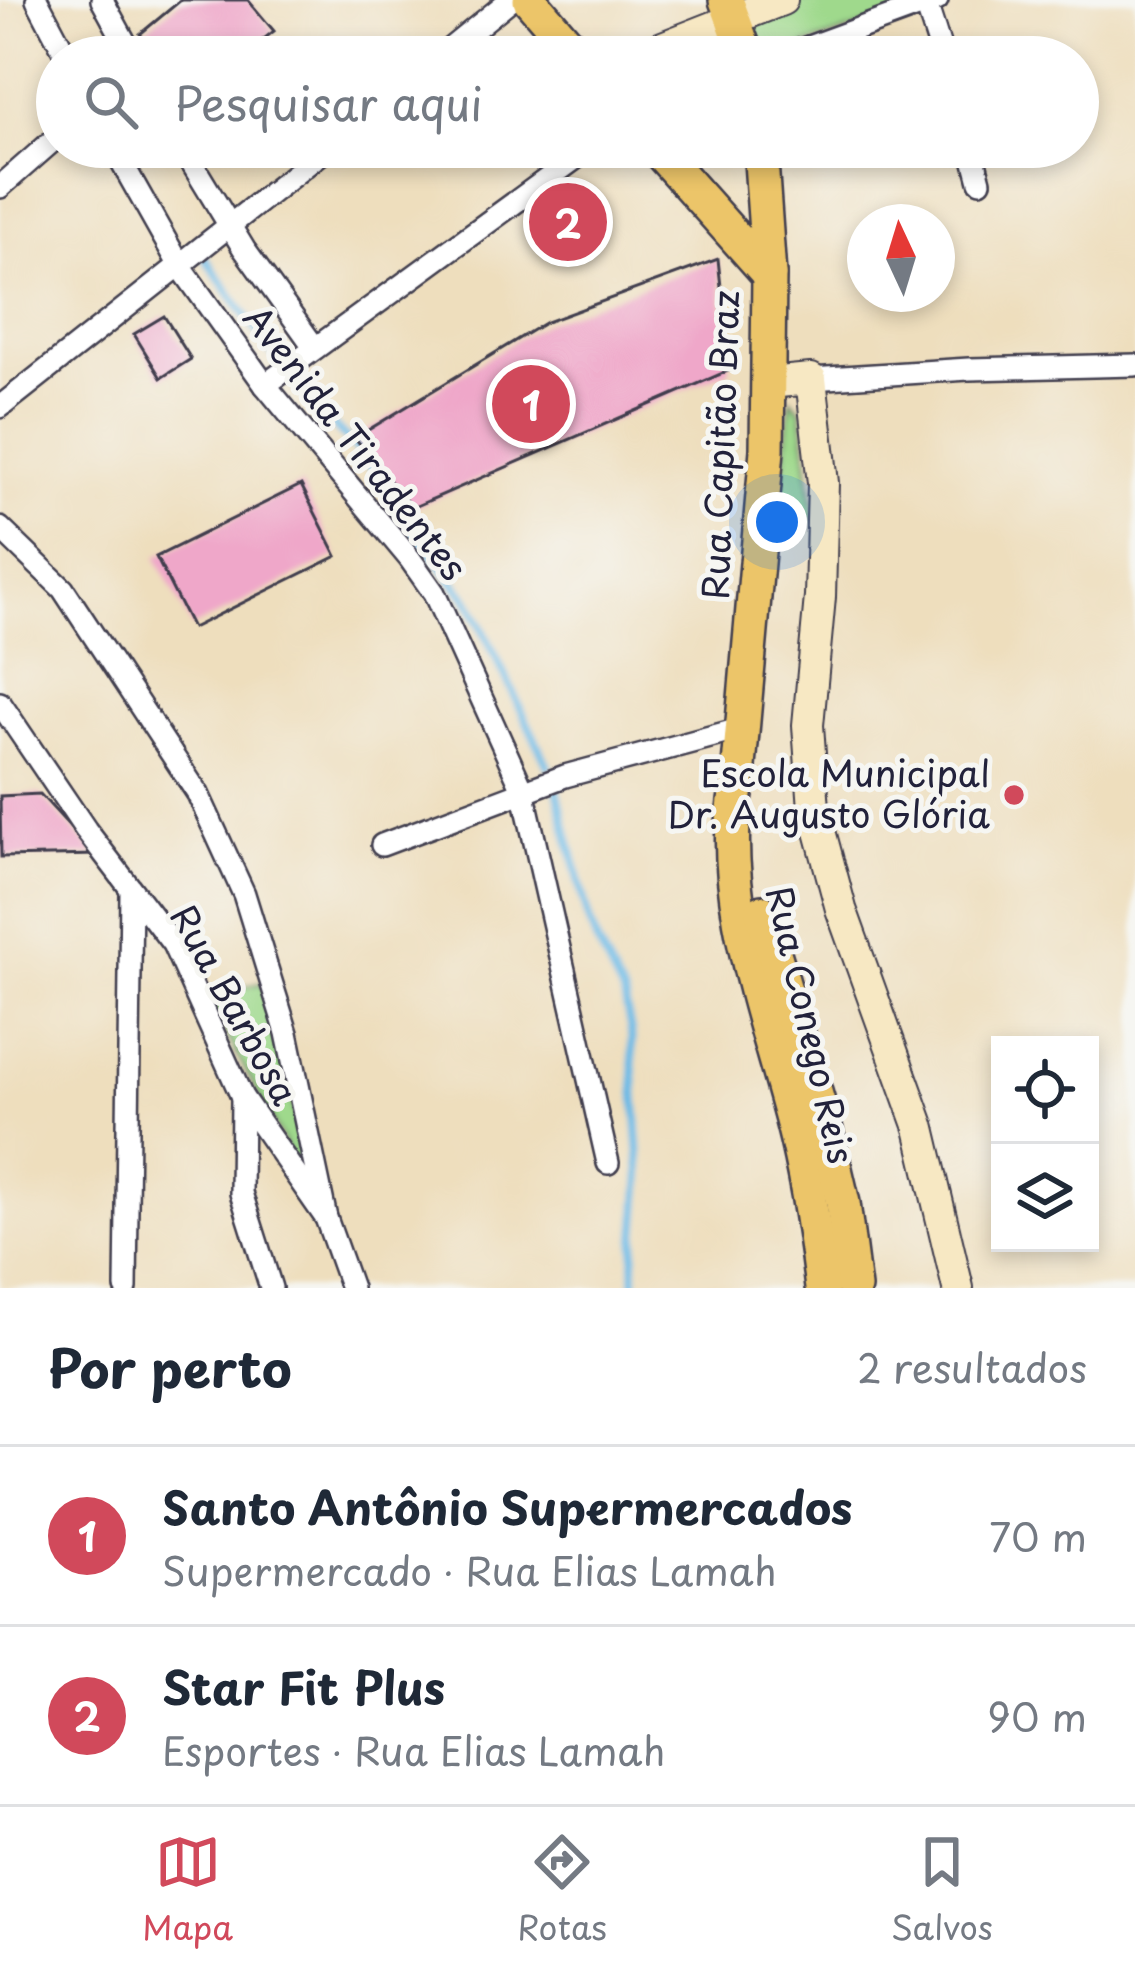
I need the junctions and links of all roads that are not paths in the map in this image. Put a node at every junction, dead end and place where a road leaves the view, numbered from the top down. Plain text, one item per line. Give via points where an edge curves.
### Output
1 (37, 0) edge
2 (102, 0) edge
3 (510, 0) edge
4 (530, 0) edge
5 (782, 0) edge
6 (932, 2) edge
7 (729, 9) edge
8 (56, 36) edge
9 (122, 36) edge
10 (466, 36) edge
11 (561, 36) edge
12 (677, 36) edge
13 (839, 36) edge
14 (939, 36) edge
15 (36, 156) edge
16 (125, 168) edge
17 (195, 168) edge
18 (303, 168) edge
19 (562, 168) edge
20 (674, 168) edge
21 (761, 168) edge
22 (976, 168) edge
23 (980, 181) dead end
24 (0, 188) edge
25 (230, 227) junction
26 (179, 266) junction
27 (769, 275) junction
28 (315, 348) junction
29 (1135, 365) edge
30 (811, 379) junction
31 (768, 383) junction
32 (265, 385) junction
33 (0, 407) edge
34 (1, 528) edge
35 (0, 549) edge
36 (0, 704) edge
37 (740, 729) junction
38 (737, 789) junction
39 (523, 790) junction
40 (382, 845) dead end
41 (131, 891) junction
42 (242, 1097) junction
43 (608, 1162) dead end
44 (326, 1218) junction
45 (126, 1288) edge
46 (271, 1288) edge
47 (352, 1288) edge
48 (822, 1288) edge
49 (854, 1288) edge
50 (958, 1288) edge

1 - 8 street
2 - 9 street
3 - 10 street
4 - 11 main road
5 - 7 street
6 - 13 street
6 - 14 street
7 - 12 street
15 - 24 street
16 - 26 street, Avenida Tiradentes
17 - 25 street
18 - 25 street
19 - 28 street
20 - 27 main road, Rua Capitão Braz
21 - 27 main road
22 - 23 street
25 - 26 street
25 - 28 street
26 - 32 street, Avenida Tiradentes
26 - 33 street
27 - 31 main road, Rua Capitão Braz
28 - 32 street
29 - 30 street
30 - 31 street
30 - 50 street via 823,483 808,725 814,808 841,909 920,1128
31 - 37 main road, Rua Capitão Braz via 766,485
32 - 39 street, Avenida Tiradentes via 434,592
34 - 35 street
34 - 44 street via 76,607 198,794 244,894 287,1033
36 - 41 street, Rua Barbosa
37 - 38 main road, Rua Capitão Braz
37 - 39 street
38 - 48 main road, Rua Conego Reis via 729,830 744,929 811,1201
38 - 49 main road, Rua Conego Reis via 764,922 843,1203
39 - 40 street
39 - 43 street, Avenida Tiradentes
41 - 42 street, Rua Barbosa via 173,944
41 - 45 street
42 - 44 street, Rua Barbosa
42 - 46 street via 241,1193
44 - 47 street, Rua Barbosa

